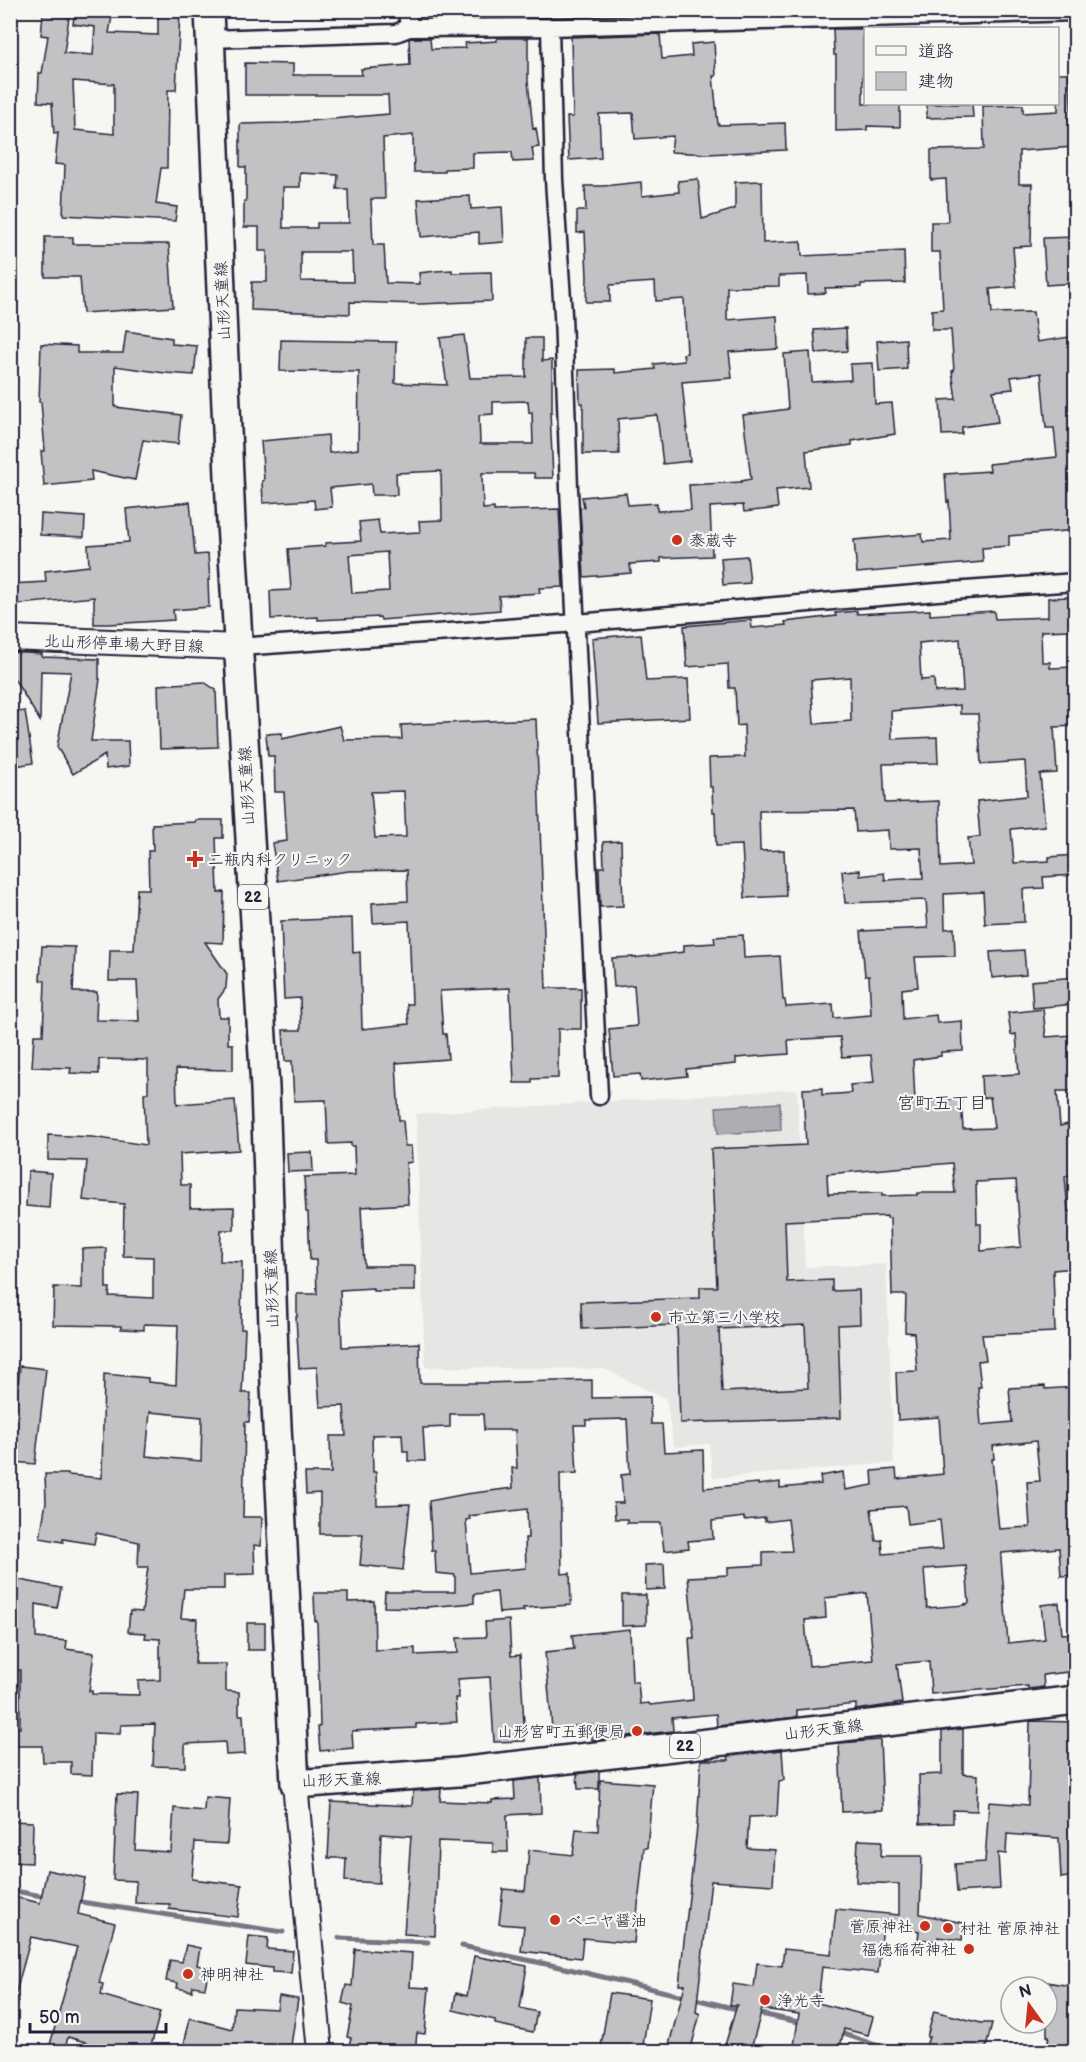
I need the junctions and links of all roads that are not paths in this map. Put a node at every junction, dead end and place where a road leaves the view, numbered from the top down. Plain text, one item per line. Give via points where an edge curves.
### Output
1 (209, 10) edge
2 (407, 10) edge
3 (1076, 12) edge
4 (550, 27) junction
5 (409, 28) junction
6 (210, 39) junction
7 (1076, 582) edge
8 (577, 623) junction
9 (10, 638) edge
10 (238, 647) junction
11 (599, 1096) dead end
12 (1076, 1700) edge
13 (295, 1784) junction
14 (320, 2052) edge

1 - 6 main road, 山形天童線 / 22
2 - 5 street
3 - 4 street
4 - 5 street
4 - 8 street
5 - 6 street via 396,33
6 - 10 main road, 山形天童線 / 22
7 - 8 street
8 - 10 street
8 - 11 street
9 - 10 street, 北山形停車場大野目線
10 - 13 main road, 山形天童線 / 22 via 265,1088
12 - 13 main road, 山形天童線 / 22 via 458,1772
13 - 14 street

